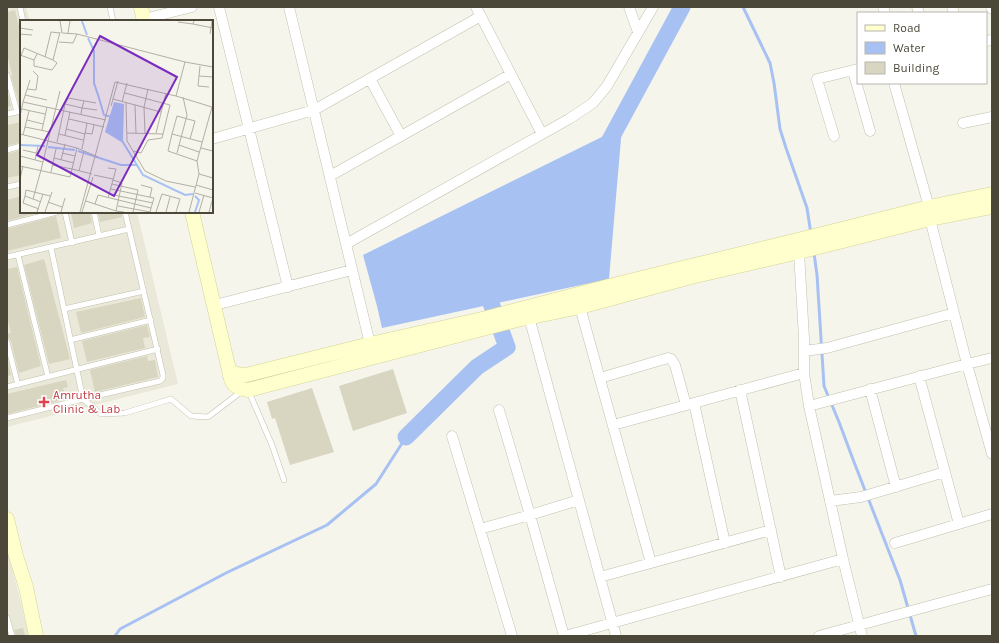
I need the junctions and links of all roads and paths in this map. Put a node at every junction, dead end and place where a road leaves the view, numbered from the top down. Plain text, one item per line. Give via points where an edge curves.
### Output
1 (20, 7) edge
2 (110, 7) edge
3 (192, 7) edge
4 (219, 7) edge
5 (289, 7) edge
6 (629, 7) edge
7 (653, 7) edge
8 (479, 11) edge
9 (142, 17) edge
10 (23, 20) edge
11 (114, 20) edge
12 (638, 32) junction
13 (856, 70) edge
14 (511, 74) junction
15 (7, 75) edge
16 (370, 78) junction
17 (859, 84) edge
18 (894, 84) edge
19 (314, 110) junction
20 (19, 111) edge
21 (7, 114) edge
22 (992, 117) edge
23 (963, 123) dead end
24 (249, 129) junction
25 (870, 131) dead end
26 (542, 134) junction
27 (401, 136) junction
28 (834, 136) dead end
29 (213, 139) edge
30 (20, 146) edge
31 (7, 150) edge
32 (330, 176) junction
33 (20, 184) edge
34 (7, 187) edge
35 (992, 194) edge
36 (992, 207) edge
37 (53, 213) edge
38 (65, 213) edge
39 (94, 213) edge
40 (125, 213) edge
41 (192, 213) edge
42 (929, 213) junction
43 (7, 225) edge
44 (129, 229) junction
45 (99, 236) junction
46 (72, 243) junction
47 (346, 244) junction
48 (807, 244) junction
49 (51, 248) junction
50 (18, 255) junction
51 (7, 258) edge
52 (352, 270) junction
53 (288, 287) junction
54 (144, 291) junction
55 (215, 305) junction
56 (580, 307) junction
57 (64, 309) junction
58 (954, 313) junction
59 (529, 317) junction
60 (151, 320) junction
61 (70, 340) junction
62 (7, 342) edge
63 (370, 344) junction
64 (158, 349) junction
65 (804, 351) junction
66 (992, 358) edge
67 (967, 364) junction
68 (77, 370) junction
69 (230, 370) junction
70 (804, 373) junction
71 (919, 376) junction
72 (48, 377) junction
73 (600, 378) junction
74 (18, 385) junction
75 (7, 387) edge
76 (246, 390) junction
77 (740, 390) junction
78 (870, 390) junction
79 (83, 399) junction
80 (690, 404) junction
81 (808, 406) junction
82 (499, 410) dead end
83 (7, 418) edge
84 (613, 426) junction
85 (452, 436) dead end
86 (992, 454) edge
87 (945, 472) junction
88 (284, 480) dead end
89 (896, 487) junction
90 (579, 500) junction
91 (830, 501) junction
92 (992, 514) edge
93 (530, 515) junction
94 (7, 518) edge
95 (959, 524) junction
96 (480, 529) junction
97 (771, 530) junction
98 (725, 543) junction
99 (895, 543) dead end
100 (843, 560) junction
101 (651, 563) junction
102 (781, 576) junction
103 (600, 577) junction
104 (992, 589) edge
105 (7, 618) edge
106 (612, 623) junction
107 (859, 625) junction
108 (12, 636) edge
109 (36, 636) edge
110 (512, 636) edge
111 (564, 636) edge
112 (616, 636) edge
113 (819, 636) edge
114 (862, 636) edge

1 - 10 lane
2 - 11 lane
3 - 9 street
4 - 24 street
5 - 19 street
6 - 12 street
7 - 12 street
8 - 14 street
8 - 16 street
12 - 26 street via 607,86 593,103
13 - 28 street via 817,79
14 - 26 street
14 - 27 street
15 - 20 lane
16 - 19 street
16 - 27 street
17 - 25 street
18 - 42 street
19 - 24 street
19 - 32 street
20 - 21 lane
22 - 23 street
24 - 29 street
24 - 53 street
26 - 47 street
27 - 32 street
30 - 31 lane
32 - 47 street
33 - 34 lane
35 - 42 street
36 - 42 street
37 - 43 lane
38 - 46 lane
39 - 45 lane
40 - 44 lane
41 - 55 street
42 - 48 street
42 - 58 street
44 - 45 lane
44 - 54 lane
45 - 46 lane
46 - 49 lane
47 - 52 street
48 - 56 street
48 - 63 street via 605,287 482,319
48 - 65 street
49 - 50 lane
49 - 57 lane
50 - 51 lane
50 - 72 lane
52 - 53 street
52 - 63 street
53 - 55 street
54 - 57 lane
54 - 60 lane
55 - 69 street
56 - 59 street
56 - 73 street
57 - 61 lane
58 - 65 street via 823,349
58 - 67 street
59 - 76 street
59 - 90 street
60 - 61 lane
60 - 64 lane
61 - 68 lane
62 - 74 lane
63 - 69 street via 246,375 236,374
64 - 68 lane
64 - 79 lane via 163,375 160,381
65 - 70 street
66 - 67 street
67 - 71 street
67 - 86 street
68 - 72 lane
68 - 79 lane
69 - 76 street via 233,385
70 - 77 street
70 - 81 street
71 - 78 street
71 - 87 street
72 - 74 lane
73 - 80 street via 668,358 675,365
73 - 84 street
74 - 75 lane
76 - 79 lane via 208,417 191,416 170,399 125,413 101,414
76 - 88 lane via 272,445
77 - 80 street
77 - 97 street
78 - 81 street
78 - 89 street
79 - 83 lane
80 - 84 street
80 - 98 street
81 - 91 street
82 - 93 street
84 - 101 street
85 - 96 street
87 - 89 street
87 - 95 street
89 - 91 street via 861,497
90 - 93 street
90 - 103 street
91 - 100 street
92 - 95 street
93 - 96 street
93 - 111 street
94 - 109 street via 14,556 26,587
95 - 99 street
96 - 110 street
97 - 98 street
97 - 102 street
98 - 101 street
100 - 102 street
100 - 107 street
101 - 103 street
102 - 106 street
103 - 106 street
104 - 107 street
105 - 108 lane
106 - 111 street
106 - 112 street
107 - 113 street
107 - 114 street

